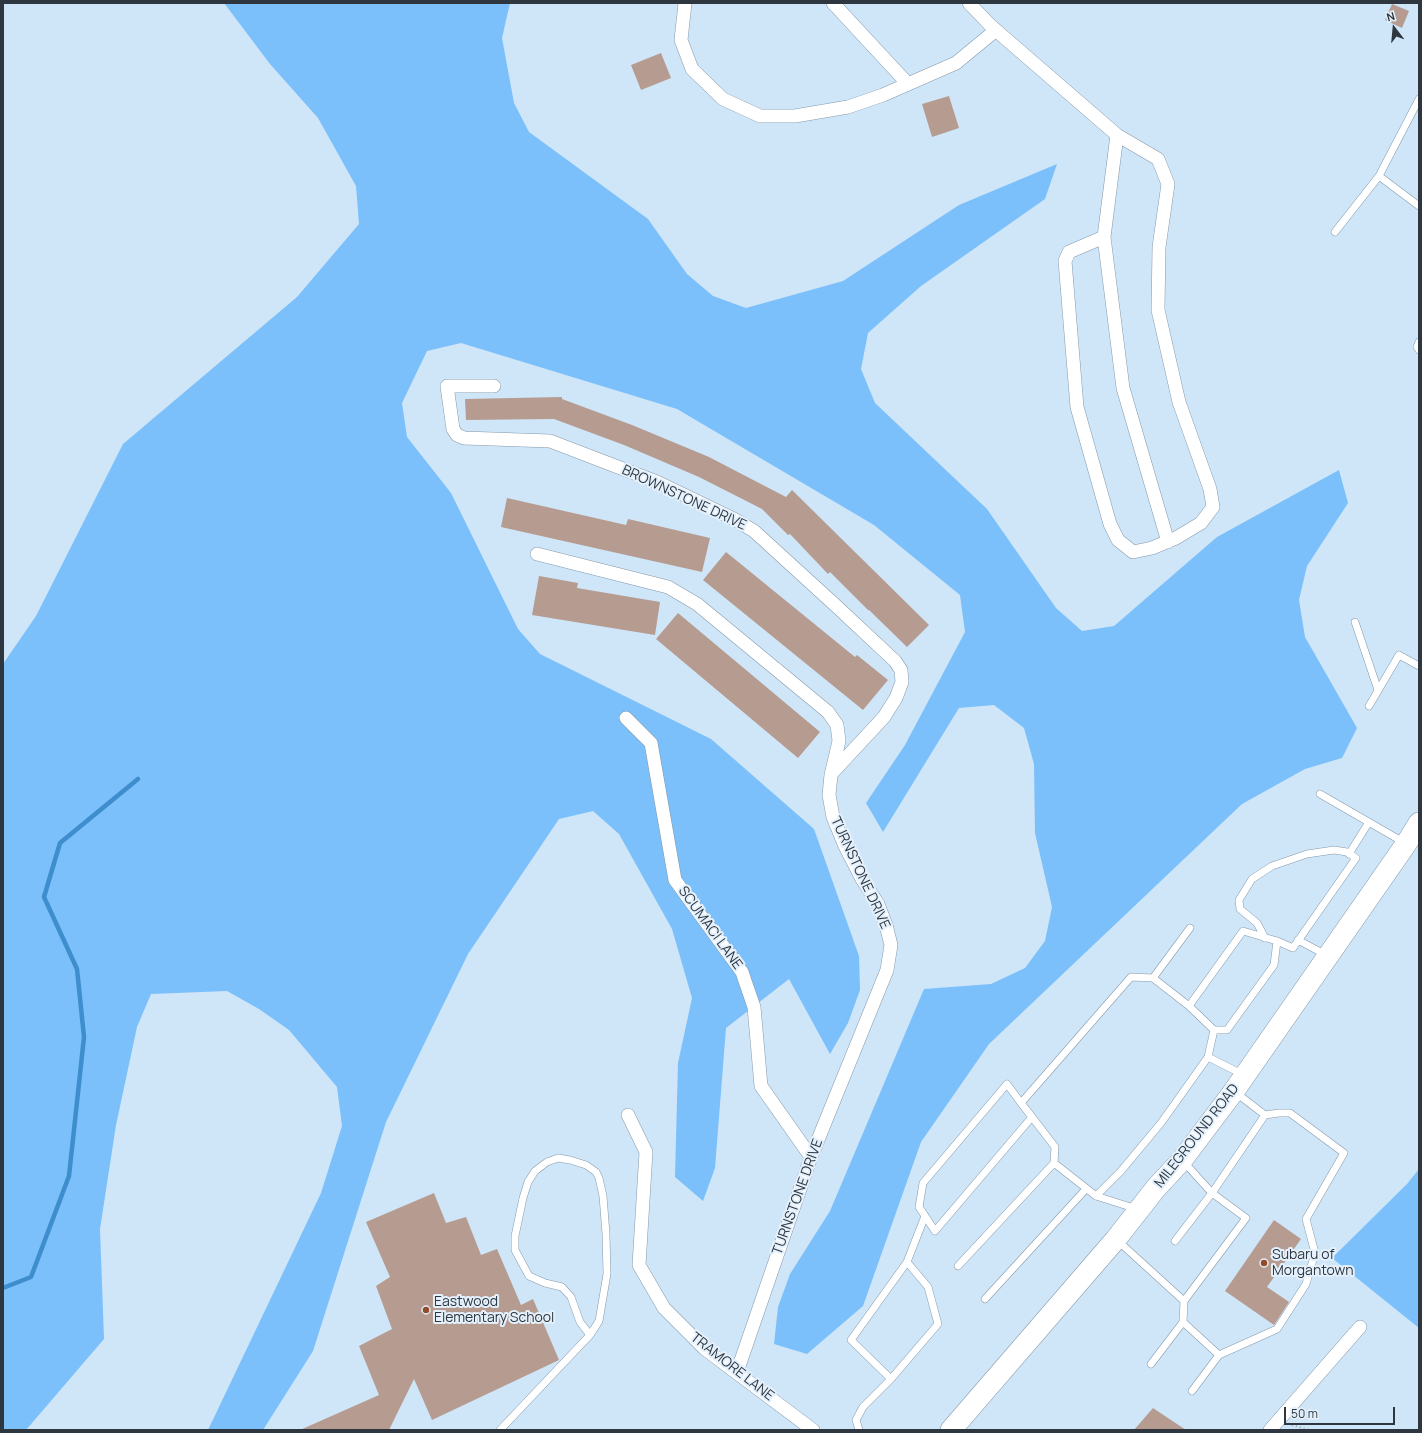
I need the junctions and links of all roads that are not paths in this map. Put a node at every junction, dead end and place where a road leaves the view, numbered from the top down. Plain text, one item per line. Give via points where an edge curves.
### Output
1 (685, 3) edge
2 (833, 3) edge
3 (969, 3) edge
4 (996, 30) junction
5 (908, 84) junction
6 (1419, 99) edge
7 (1117, 136) junction
8 (1379, 176) junction
9 (1419, 206) edge
10 (1335, 232) dead end
11 (1104, 237) junction
12 (1419, 342) edge
13 (1419, 350) edge
14 (494, 386) dead end
15 (1168, 542) junction
16 (537, 554) dead end
17 (1355, 622) dead end
18 (1419, 666) edge
19 (1378, 690) junction
20 (1369, 706) dead end
21 (626, 718) dead end
22 (831, 775) junction
23 (1320, 794) dead end
24 (1369, 822) junction
25 (1419, 823) edge
26 (1406, 844) junction
27 (1349, 854) junction
28 (1190, 928) dead end
29 (1265, 938) junction
30 (1298, 940) junction
31 (1277, 941) junction
32 (1328, 955) junction
33 (1153, 978) junction
34 (1188, 1006) junction
35 (1214, 1030) junction
36 (1208, 1057) junction
37 (1239, 1083) junction
38 (1021, 1103) junction
39 (628, 1115) dead end
40 (1265, 1115) junction
41 (1032, 1117) junction
42 (811, 1157) junction
43 (1182, 1160) junction
44 (1054, 1163) junction
45 (1086, 1188) junction
46 (1212, 1193) junction
47 (1096, 1196) junction
48 (1140, 1210) junction
49 (925, 1216) junction
50 (1116, 1239) junction
51 (1175, 1241) dead end
52 (907, 1262) junction
53 (958, 1266) dead end
54 (985, 1299) dead end
55 (1184, 1301) junction
56 (1183, 1322) junction
57 (1360, 1326) dead end
58 (590, 1335) junction
59 (1218, 1355) junction
60 (1151, 1364) dead end
61 (737, 1372) junction
62 (891, 1379) junction
63 (1192, 1391) dead end
64 (500, 1430) edge
65 (814, 1430) edge
66 (859, 1430) edge
67 (951, 1430) edge
68 (1270, 1430) edge

1 - 5 street via 681,40 692,69 723,99 760,116 795,116 848,107
2 - 5 street
3 - 4 street
4 - 5 street via 956,63
4 - 7 street
6 - 8 lane
7 - 11 street
7 - 15 street via 1158,159 1168,184 1159,247 1158,310 1179,402 1210,489 1213,507 1202,523
8 - 9 lane
8 - 10 lane
11 - 15 street via 1123,388
11 - 15 street via 1069,252 1065,261 1077,407 1110,524 1118,540 1133,552
12 - 13 lane
14 - 22 street, BROWNSTONE DRIVE via 447,386 453,429 457,435 464,438 550,441 657,482 734,519 754,531 895,662 901,670 902,682 896,698 884,717
16 - 22 street, TURNSTONE DRIVE via 668,586 697,604 828,712 837,725 840,741
17 - 19 lane
18 - 19 lane via 1399,655
19 - 20 lane
21 - 42 street, SCUMACI LANE via 651,744 675,880 742,972 754,1007 761,1086
22 - 42 street, TURNSTONE DRIVE via 833,817 862,879 878,904 891,945 887,970
23 - 24 lane
24 - 26 lane
24 - 27 lane
25 - 26 main road, MILEGROUND ROAD
26 - 32 main road, MILEGROUND ROAD
27 - 29 lane via 1334,850 1307,854 1272,866 1252,879 1239,900 1240,909 1257,923
27 - 30 lane via 1356,858
28 - 33 lane
29 - 31 lane
29 - 34 lane via 1243,931
30 - 31 lane via 1293,948
30 - 32 lane
31 - 35 lane via 1274,965 1227,1030
32 - 37 main road, MILEGROUND ROAD
33 - 34 lane
33 - 38 lane via 1131,977
34 - 35 lane
35 - 36 lane
36 - 37 lane
36 - 47 lane via 1161,1123 1121,1171
37 - 40 lane
37 - 43 main road, MILEGROUND ROAD
38 - 41 lane
38 - 49 lane via 1007,1084 923,1183 919,1207
39 - 61 street, TRAMORE LANE via 646,1152 640,1265 664,1308 705,1349
40 - 46 lane
40 - 59 lane via 1290,1114 1344,1153 1306,1219 1315,1253 1306,1284 1277,1329
41 - 44 lane via 1055,1147
41 - 49 lane via 936,1231
42 - 61 street, TURNSTONE DRIVE
43 - 46 lane
43 - 48 main road, MILEGROUND ROAD
44 - 45 lane
44 - 53 lane
45 - 47 lane
45 - 54 lane
46 - 51 lane
46 - 55 lane via 1246,1218
47 - 48 lane
48 - 50 main road, MILEGROUND ROAD
49 - 52 lane
50 - 55 lane
50 - 67 main road, MILEGROUND ROAD
52 - 62 lane via 928,1288 938,1324
52 - 62 lane via 851,1340
55 - 56 lane
56 - 59 lane
56 - 60 lane
57 - 68 street
58 - 58 lane via 599,1321 607,1274 603,1196 596,1172 586,1165 558,1158 535,1171 528,1182 515,1236 515,1250 529,1276 562,1287 571,1297 580,1322
58 - 64 lane
59 - 63 lane
61 - 65 street, TRAMORE LANE
62 - 66 lane via 863,1407 856,1420

